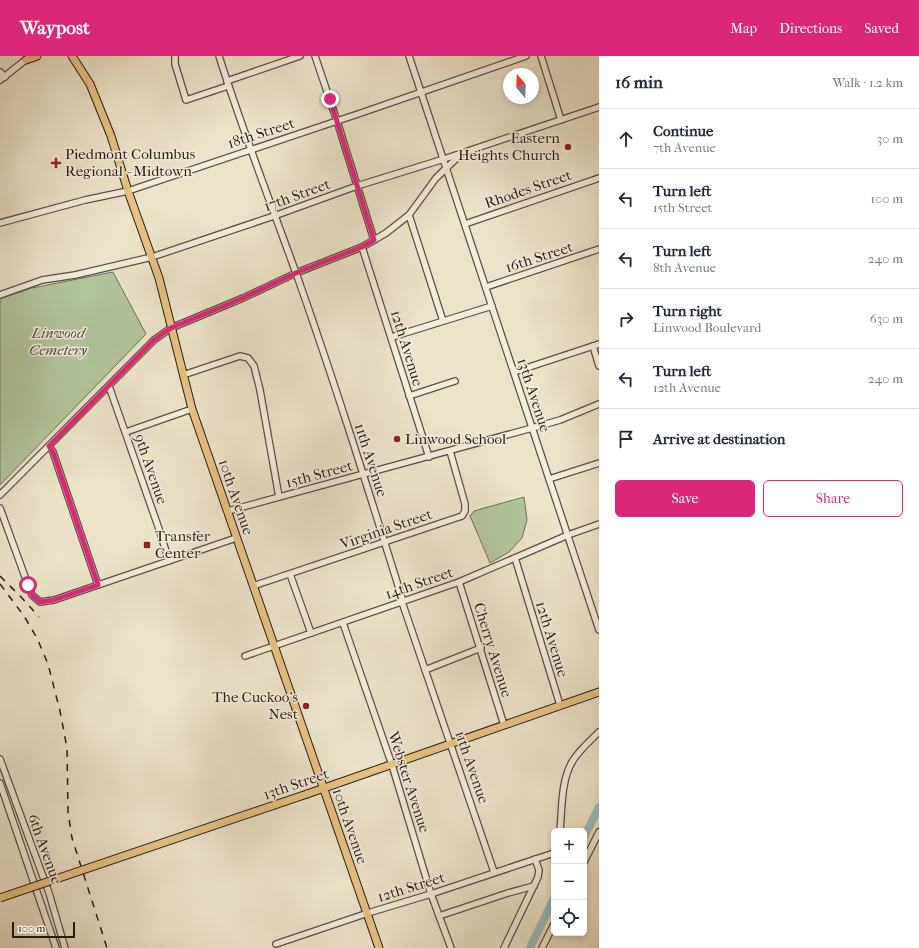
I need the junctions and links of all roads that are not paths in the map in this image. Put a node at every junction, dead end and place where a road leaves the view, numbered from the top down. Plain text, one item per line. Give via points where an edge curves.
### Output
1 (37, 56) edge
2 (72, 56) edge
3 (175, 56) edge
4 (219, 56) edge
5 (300, 56) edge
6 (315, 56) edge
7 (409, 56) edge
8 (526, 56) edge
9 (541, 56) edge
10 (28, 58) edge
11 (0, 72) edge
12 (4, 78) edge
13 (228, 84) junction
14 (422, 92) junction
15 (599, 107) edge
16 (561, 120) junction
17 (337, 121) junction
18 (251, 149) junction
19 (463, 153) junction
20 (444, 159) junction
21 (446, 168) junction
22 (599, 178) edge
23 (357, 186) junction
24 (128, 191) junction
25 (409, 214) junction
26 (274, 216) junction
27 (0, 223) edge
28 (465, 224) junction
29 (374, 240) junction
30 (362, 247) junction
31 (599, 249) edge
32 (152, 257) junction
33 (296, 273) junction
34 (486, 287) junction
35 (0, 294) edge
36 (492, 306) junction
37 (443, 321) junction
38 (171, 328) junction
39 (392, 337) junction
40 (599, 344) edge
41 (592, 346) junction
42 (599, 366) edge
43 (514, 372) junction
44 (183, 375) junction
45 (455, 381) dead end
46 (108, 387) junction
47 (409, 396) junction
48 (599, 404) edge
49 (192, 409) junction
50 (532, 428) junction
51 (126, 432) junction
52 (49, 446) junction
53 (450, 451) junction
54 (429, 457) junction
55 (599, 463) edge
56 (364, 475) junction
57 (549, 479) junction
58 (0, 495) edge
59 (279, 497) junction
60 (0, 508) edge
61 (228, 511) junction
62 (599, 524) edge
63 (568, 535) junction
64 (236, 538) junction
65 (384, 542) junction
66 (514, 558) junction
67 (169, 561) junction
68 (290, 574) junction
69 (459, 582) junction
70 (98, 585) junction
71 (253, 586) junction
72 (402, 602) junction
73 (343, 623) junction
74 (599, 630) edge
75 (311, 633) junction
76 (273, 646) junction
77 (481, 648) junction
78 (245, 656) dead end
79 (425, 670) junction
80 (599, 692) edge
81 (560, 705) junction
82 (504, 725) junction
83 (599, 732) edge
84 (451, 744) junction
85 (0, 759) edge
86 (392, 765) junction
87 (0, 782) edge
88 (323, 789) junction
89 (560, 828) edge
90 (599, 832) edge
91 (551, 854) edge
92 (587, 855) edge
93 (535, 859) junction
94 (494, 872) junction
95 (534, 886) junction
96 (431, 894) junction
97 (0, 898) edge
98 (367, 913) junction
99 (439, 916) junction
100 (551, 930) edge
101 (276, 944) dead end
102 (56, 948) edge
103 (65, 948) edge
104 (379, 948) edge
105 (451, 948) edge
106 (504, 948) edge
107 (542, 948) edge

1 - 10 main road
2 - 24 main road, 10th Avenue via 90,84 100,106
3 - 13 street via 186,100
4 - 13 street, 11th Avenue
5 - 13 street
6 - 17 street
7 - 14 street, 13th Avenue
8 - 14 street, 18th Street
9 - 16 street
10 - 12 street
11 - 12 street
13 - 18 street, 11th Avenue
14 - 17 street, 18th Street
14 - 20 street, 13th Avenue
15 - 16 street, 17th Street
16 - 19 street, 17th Street
17 - 18 street, 18th Street
17 - 23 street
18 - 24 street, 18th Street
18 - 26 street, 11th Avenue
19 - 20 street, 17th Street
19 - 21 street
20 - 21 street, 13th Avenue
20 - 23 street, 17th Street
21 - 25 street
21 - 28 street, 13th Avenue
22 - 28 street, Rhodes Street
23 - 26 street, 17th Street
23 - 29 street
24 - 27 street, 18th Street
24 - 32 main road, 10th Avenue
25 - 29 street
25 - 37 street
26 - 32 street, 17th Street
26 - 33 street, 11th Avenue
28 - 34 street, 13th Avenue
29 - 30 street
30 - 33 street
30 - 39 street, 12th Avenue
31 - 34 street, 16th Street
32 - 35 street, 17th Street via 42,280
32 - 38 main road, 10th Avenue via 164,294
33 - 38 street
33 - 56 street, 11th Avenue
34 - 36 street, 13th Avenue
36 - 37 street
36 - 43 street, 13th Avenue
37 - 39 street
38 - 44 main road, 10th Avenue
38 - 46 street via 154,340
39 - 47 street, 12th Avenue
40 - 41 street
41 - 42 street
41 - 43 street
43 - 50 street, 13th Avenue
44 - 49 main road, 10th Avenue
44 - 59 street via 240,356 248,358 256,374
45 - 47 street
46 - 51 street, 9th Avenue
46 - 52 street
47 - 54 street, 12th Avenue
48 - 50 street, 15th Street
49 - 51 street
49 - 61 main road, 10th Avenue
50 - 53 street, 15th Street
50 - 57 street, 13th Avenue
51 - 67 street, 9th Avenue
52 - 58 street
52 - 70 street
53 - 54 street, 15th Street
53 - 65 street, Virginia Street via 465,504 464,514
54 - 56 street, 15th Street
55 - 57 street
56 - 59 street, 15th Street
56 - 65 street, 11th Avenue
57 - 63 street, 13th Avenue
59 - 61 street, 15th Street
60 - 70 street via 25,578 33,596 40,602 54,600
61 - 64 main road, 10th Avenue
62 - 63 street, 14th Street
63 - 66 street, 14th Street
63 - 74 street, 13th Avenue
64 - 67 street
64 - 71 main road, 10th Avenue
65 - 68 street, Virginia Street
65 - 72 street, 11th Avenue
66 - 69 street, 14th Street
66 - 81 street, 12th Avenue
67 - 70 street
68 - 71 street, Virginia Street
68 - 75 street
69 - 72 street, 14th Street
69 - 77 street, Cherry Avenue
71 - 76 main road, 10th Avenue
72 - 73 street, 14th Street
72 - 79 street, 11th Avenue
73 - 75 street, 14th Street
73 - 86 street, Webster Avenue
75 - 76 street, 14th Street
76 - 78 street, 14th Street
76 - 88 main road, 10th Avenue
77 - 79 street
77 - 82 street, Cherry Avenue
79 - 84 street, 11th Avenue
80 - 81 main road, 13th Street
81 - 82 main road, 13th Street
82 - 84 main road, 13th Street
83 - 89 street via 578,754 567,774
84 - 86 main road, 13th Street
84 - 94 street, 11th Avenue
85 - 103 street, 6th Avenue
86 - 88 main road, 13th Street
86 - 96 street, Webster Avenue
87 - 102 street, 6th Avenue
88 - 97 main road, 13th Street, bridge
88 - 98 main road, 10th Avenue
90 - 92 street
91 - 93 street, 12th Street
93 - 94 street, 12th Street
93 - 95 street via 539,870
94 - 96 street, 12th Street
95 - 99 street via 508,892
95 - 106 street
96 - 98 street, 12th Street
96 - 99 street, Webster Avenue
98 - 101 street, 12th Street
98 - 104 main road, 10th Avenue
99 - 105 street, Webster Avenue
100 - 107 street

